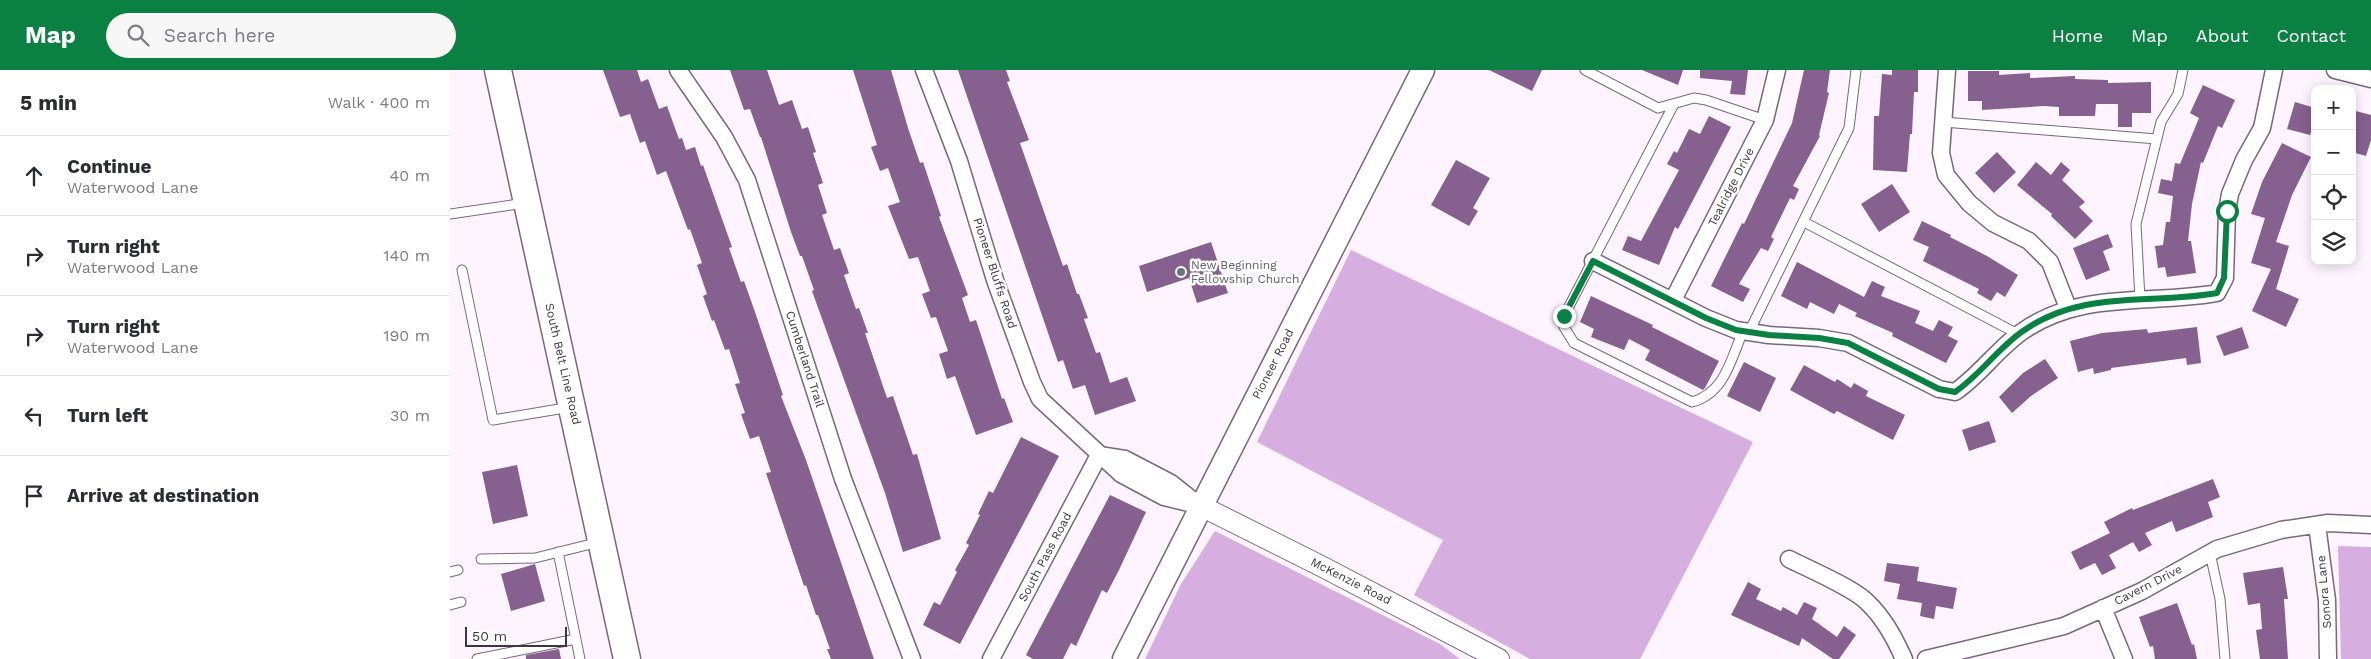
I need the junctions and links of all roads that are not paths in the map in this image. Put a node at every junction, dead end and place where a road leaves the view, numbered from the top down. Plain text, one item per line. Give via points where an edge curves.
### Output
1 (498, 70) edge
2 (678, 70) edge
3 (924, 70) edge
4 (1423, 70) edge
5 (1585, 70) edge
6 (1777, 70) edge
7 (1856, 70) edge
8 (1947, 70) edge
9 (2183, 70) edge
10 (2274, 70) edge
11 (2335, 70) edge
12 (2371, 80) edge
13 (1674, 104) junction
14 (1765, 120) junction
15 (1943, 122) junction
16 (2157, 139) junction
17 (527, 202) junction
18 (450, 214) edge
19 (1804, 222) junction
20 (1593, 261) junction
21 (462, 270) dead end
22 (2140, 298) junction
23 (1673, 300) junction
24 (2068, 308) junction
25 (1746, 331) junction
26 (2018, 334) junction
27 (573, 407) junction
28 (1099, 455) junction
29 (1201, 506) junction
30 (2317, 525) junction
31 (2371, 526) edge
32 (602, 541) junction
33 (558, 552) junction
34 (2210, 553) junction
35 (481, 559) dead end
36 (1789, 559) dead end
37 (461, 602) dead end
38 (450, 605) edge
39 (2104, 608) junction
40 (576, 639) junction
41 (477, 659) edge
42 (580, 659) edge
43 (628, 659) edge
44 (912, 659) edge
45 (991, 659) edge
46 (1124, 659) edge
47 (1499, 659) edge
48 (1904, 659) edge
49 (1926, 659) edge
50 (2124, 659) edge
51 (2224, 659) edge
52 (2328, 659) edge

1 - 17 main road, South Belt Line Road
2 - 44 street, Cumberland Trail via 724,136 747,180 843,479
3 - 28 street, Pioneer Bluffs Road via 959,161 995,280 1032,382 1049,409
4 - 29 main road, Pioneer Road
5 - 13 lane via 1658,108
6 - 14 street, Tealridge Drive
7 - 19 lane via 1849,128
8 - 15 street
9 - 16 lane via 2178,94 2161,122
10 - 22 street via 2262,128 2230,194 2224,278 2217,293
11 - 12 street
13 - 14 lane via 1694,98 1706,100
13 - 20 lane
14 - 23 street, Tealridge Drive
15 - 16 lane
15 - 24 street via 1941,153 1946,175 1969,203 1994,223 2029,241 2050,262
16 - 22 lane via 2136,224
17 - 18 lane
17 - 27 main road, South Belt Line Road
19 - 25 lane
19 - 26 lane
20 - 23 street
20 - 25 lane via 1564,316 1564,326 1574,342 1692,402 1704,399 1721,384
21 - 27 lane via 493,420
22 - 24 street
23 - 25 street via 1706,318
24 - 26 street
25 - 26 street via 1848,343 1939,389 1955,392 1971,381
27 - 32 main road, South Belt Line Road
28 - 29 street, Pioneer Bluffs Road via 1121,474 1164,498
28 - 45 street, South Pass Road
29 - 46 main road, Pioneer Road
29 - 47 street, McKenzie Road
30 - 31 street, Cavern Drive
30 - 34 street, Cavern Drive via 2281,530
30 - 52 street, Sonora Lane via 2327,600
32 - 33 lane
32 - 43 main road, South Belt Line Road
33 - 35 lane via 534,558
33 - 40 lane
34 - 39 street, Cavern Drive
34 - 51 lane via 2220,599
36 - 48 street via 1865,600 1892,634
37 - 38 lane
39 - 49 street, Cavern Drive via 2064,626
39 - 50 street
40 - 41 lane
40 - 42 lane

